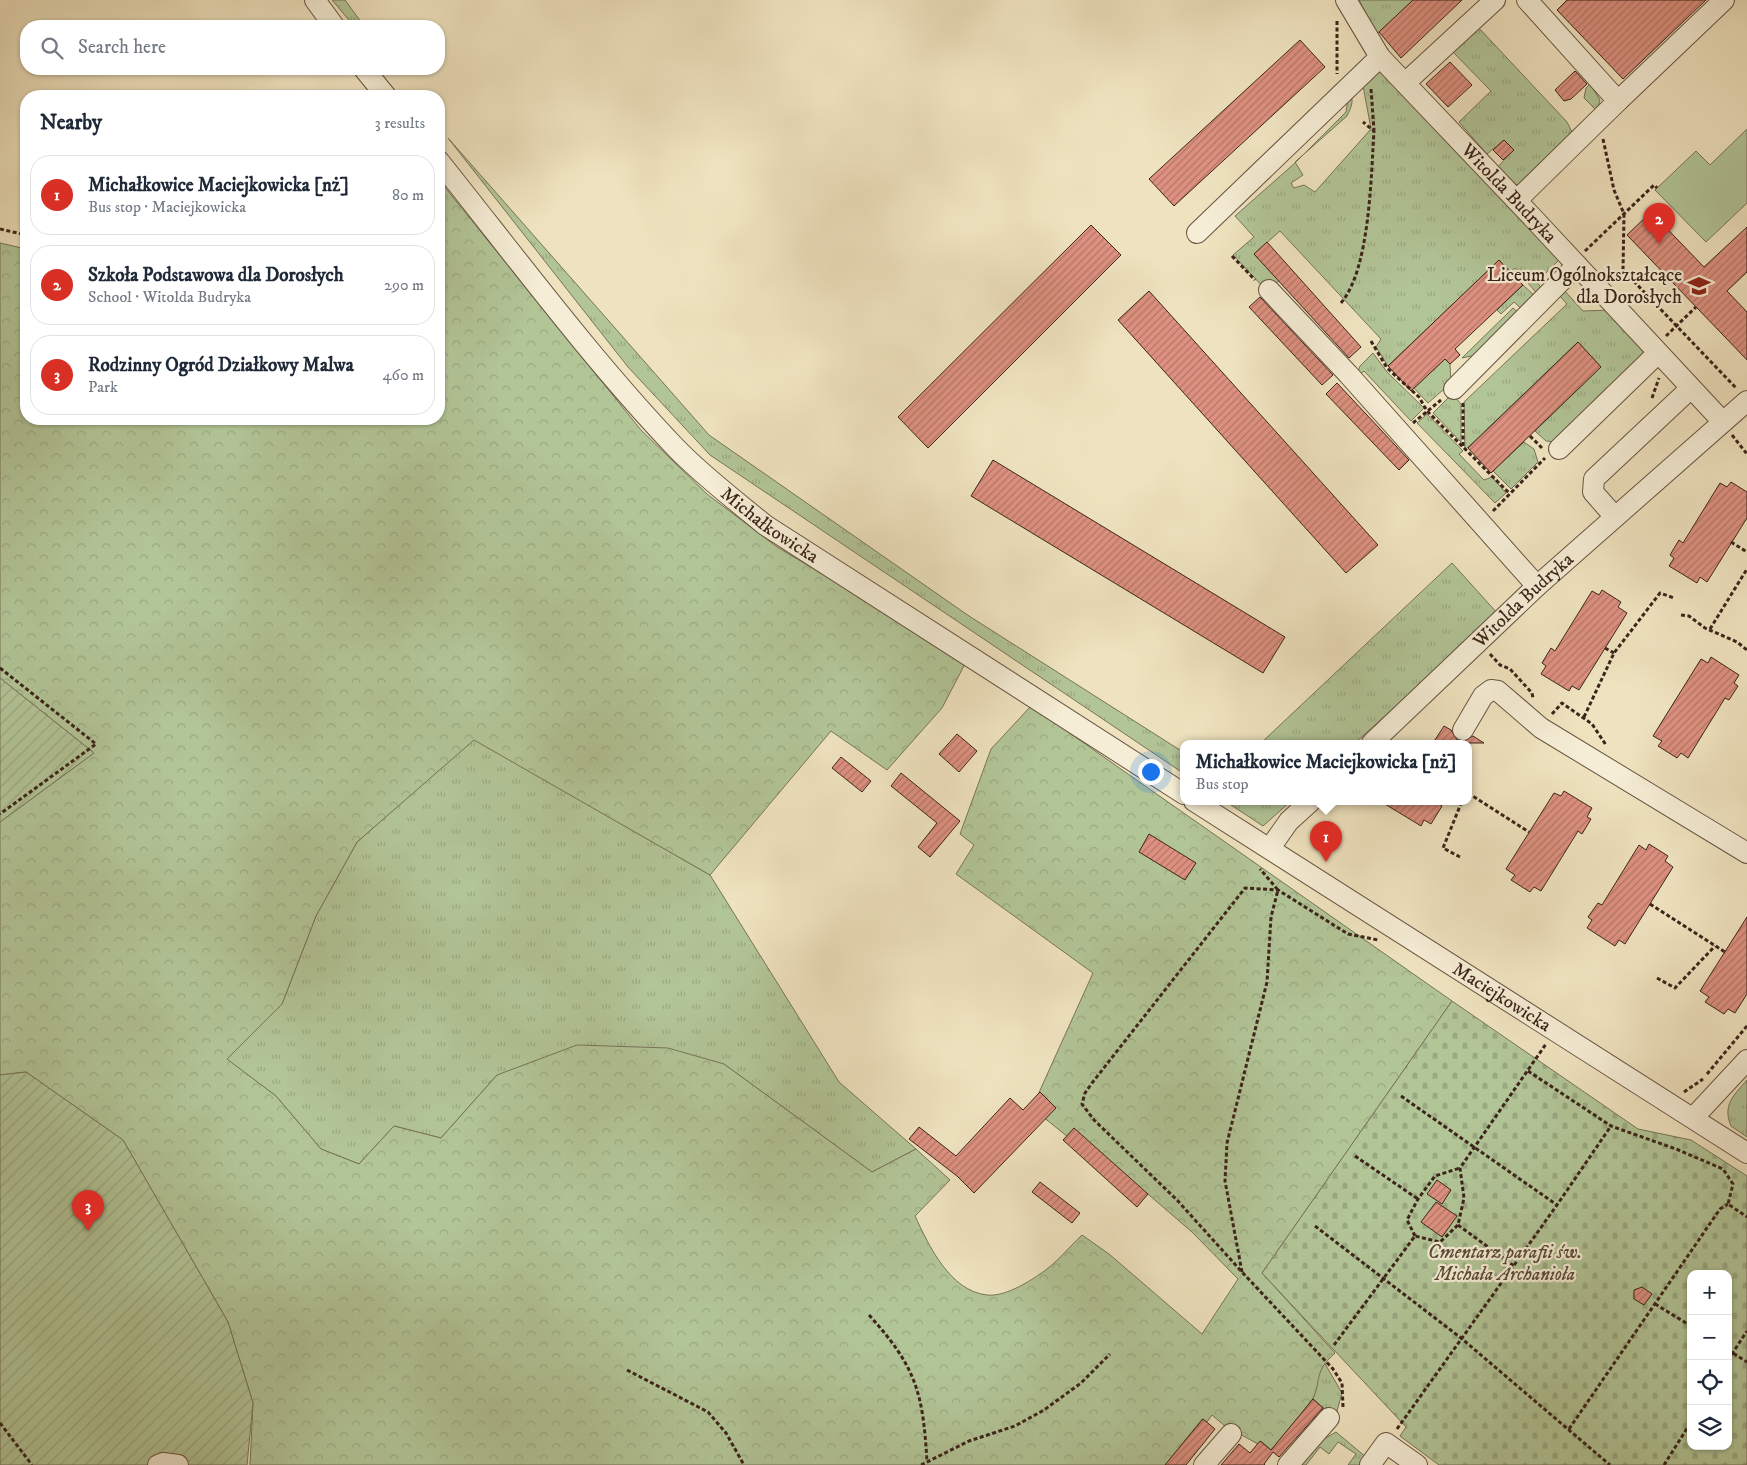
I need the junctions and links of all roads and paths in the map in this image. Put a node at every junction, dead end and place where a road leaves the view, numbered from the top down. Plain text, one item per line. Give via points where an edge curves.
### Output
1 (315, 0) edge
2 (1346, 0) edge
3 (1496, 0) edge
4 (1724, 0) edge
5 (1537, 3) edge
6 (330, 20) edge
7 (1336, 20) dead end
8 (1375, 62) junction
9 (369, 75) edge
10 (1405, 83) junction
11 (381, 90) edge
12 (1337, 97) junction
13 (1618, 101) junction
14 (1603, 116) junction
15 (1363, 122) dead end
16 (1374, 131) junction
17 (445, 168) edge
18 (1657, 188) dead end
19 (1517, 200) junction
20 (1624, 214) junction
21 (0, 229) edge
22 (1197, 233) dead end
23 (20, 234) edge
24 (1232, 256) dead end
25 (1578, 261) junction
26 (1269, 290) joint
27 (1341, 303) dead end
28 (1696, 308) dead end
29 (1677, 326) junction
30 (1371, 341) dead end
31 (1660, 347) junction
32 (1660, 373) dead end
33 (1691, 388) junction
34 (1454, 389) junction
35 (1744, 397) edge
36 (1647, 403) dead end
37 (1427, 411) junction
38 (1413, 423) dead end
39 (1726, 427) junction
40 (1530, 436) dead end
41 (1538, 444) dead end
42 (1463, 447) junction
43 (1559, 449) joint
44 (1747, 454) edge
45 (1510, 494) junction
46 (1615, 517) junction
47 (1480, 523) junction
48 (1732, 542) dead end
49 (1747, 552) edge
50 (1747, 569) edge
51 (1537, 586) junction
52 (1674, 598) dead end
53 (1681, 615) dead end
54 (1710, 629) junction
55 (1605, 648) dead end
56 (1747, 650) edge
57 (1614, 653) junction
58 (1490, 654) dead end
59 (0, 668) edge
60 (1533, 702) dead end
61 (1546, 710) dead end
62 (1584, 717) junction
63 (1463, 730) dead end
64 (1375, 740) edge
65 (1606, 745) dead end
66 (1180, 791) edge
67 (1472, 795) edge
68 (1201, 805) edge
69 (1306, 805) edge
70 (1460, 805) edge
71 (0, 814) edge
72 (1529, 832) dead end
73 (1264, 844) junction
74 (1747, 853) edge
75 (1460, 857) dead end
76 (1260, 870) dead end
77 (1278, 890) junction
78 (1650, 904) dead end
79 (1384, 943) dead end
80 (1715, 946) junction
81 (1725, 952) dead end
82 (1657, 978) dead end
83 (1747, 1026) edge
84 (1539, 1037) dead end
85 (1747, 1060) edge
86 (1528, 1071) junction
87 (1709, 1083) dead end
88 (1401, 1096) dead end
89 (1693, 1118) junction
90 (1611, 1126) junction
91 (1474, 1148) junction
92 (1747, 1153) edge
93 (1355, 1156) dead end
94 (1460, 1168) junction
95 (1418, 1199) junction
96 (1728, 1204) junction
97 (1558, 1205) junction
98 (1747, 1217) edge
99 (1458, 1225) junction
100 (1315, 1226) dead end
101 (1415, 1236) junction
102 (1514, 1266) junction
103 (1242, 1272) junction
104 (1384, 1278) junction
105 (1655, 1304) junction
106 (869, 1315) dead end
107 (1687, 1324) edge
108 (1747, 1331) edge
109 (1461, 1338) junction
110 (1334, 1345) dead end
111 (1733, 1353) joint
112 (1110, 1354) dead end
113 (1747, 1362) edge
114 (627, 1370) dead end
115 (1335, 1414) joint
116 (0, 1422) edge
117 (1687, 1428) edge
118 (1569, 1429) junction
119 (1231, 1434) dead end
120 (1386, 1444) junction
121 (927, 1462) junction
122 (32, 1465) edge
123 (158, 1465) edge
124 (178, 1465) edge
125 (744, 1465) edge
126 (921, 1465) edge
127 (1204, 1465) edge
128 (1288, 1465) edge
129 (1370, 1465) edge
130 (1417, 1465) edge
131 (1610, 1465) edge
132 (1664, 1465) edge

1 - 6 street
2 - 8 street, Witolda Budryka
3 - 10 street
4 - 13 street
5 - 13 street
7 - 12 path
8 - 10 street, Witolda Budryka
8 - 12 street
8 - 16 path
9 - 11 street
10 - 19 street, Witolda Budryka
12 - 22 street
13 - 14 street
14 - 19 street
14 - 20 path via 1601,130 1614,190
15 - 16 path
16 - 27 path via 1360,266
17 - 66 street, Michałkowicka via 601,361 677,448 765,525
18 - 20 path via 1654,185
19 - 25 street, Witolda Budryka
20 - 25 path
20 - 29 path via 1623,270
21 - 23 path
24 - 26 path via 1266,292
25 - 31 street, Witolda Budryka
25 - 34 street
26 - 47 street
28 - 29 path
29 - 31 path
29 - 35 path
30 - 37 path via 1387,368 1419,397
31 - 33 street, Witolda Budryka
31 - 43 street
32 - 36 path via 1654,397
33 - 39 street, Witolda Budryka
33 - 46 street via 1594,478 1593,492
34 - 37 path
34 - 42 path via 1462,403
35 - 39 street, Witolda Budryka
37 - 38 path
37 - 42 path
39 - 44 path
39 - 46 street, Witolda Budryka
40 - 41 path
42 - 45 path
43 - 45 path via 1544,459
45 - 47 path
46 - 51 street, Witolda Budryka
47 - 51 street
48 - 49 path
50 - 54 path
51 - 64 street, Witolda Budryka
52 - 57 path via 1660,593
53 - 54 path via 1689,616
54 - 56 path via 1738,642
55 - 57 path
57 - 62 path
58 - 60 path via 1500,665 1510,669 1532,693
59 - 71 path via 96,744
61 - 62 path via 1553,714 1562,703
62 - 65 path
63 - 74 street via 1483,696 1491,690 1498,691 1541,728
67 - 72 path
68 - 73 street
69 - 73 street
70 - 75 path via 1443,848
73 - 89 street, Maciejkowicka
76 - 77 path
77 - 79 path via 1348,934
77 - 103 path via 1271,917 1266,982 1227,1143 1225,1181
77 - 103 path via 1245,888 1092,1083 1082,1104 1094,1120 1177,1200
78 - 80 path
80 - 81 path
80 - 82 path via 1675,988
83 - 87 path via 1703,1078
84 - 86 path via 1548,1042
85 - 89 street
86 - 90 path
86 - 91 path
88 - 91 path
89 - 92 street, Maciejkowicka
90 - 96 path via 1723,1169 1733,1184
90 - 97 path
91 - 94 path
91 - 97 path
93 - 95 path
94 - 95 path via 1435,1176
94 - 99 path via 1464,1198
95 - 101 path via 1407,1220
96 - 98 path
96 - 105 path via 1720,1209
97 - 102 path
99 - 101 path via 1440,1242
99 - 102 path
100 - 104 path
101 - 104 path
102 - 109 path
103 - 115 path via 1333,1369 1342,1383 1344,1403
104 - 109 path
104 - 110 path
105 - 107 path
105 - 118 path
106 - 121 path via 894,1343 916,1383
108 - 111 path
109 - 118 path
109 - 120 path
111 - 113 path
112 - 121 path via 1082,1384 1044,1410 1016,1426 969,1441
114 - 125 path via 708,1412 726,1433
115 - 128 street
116 - 122 path
117 - 132 path
118 - 131 path
119 - 127 street
120 - 129 street
120 - 130 street
121 - 126 path
123 - 124 street via 163,1462

